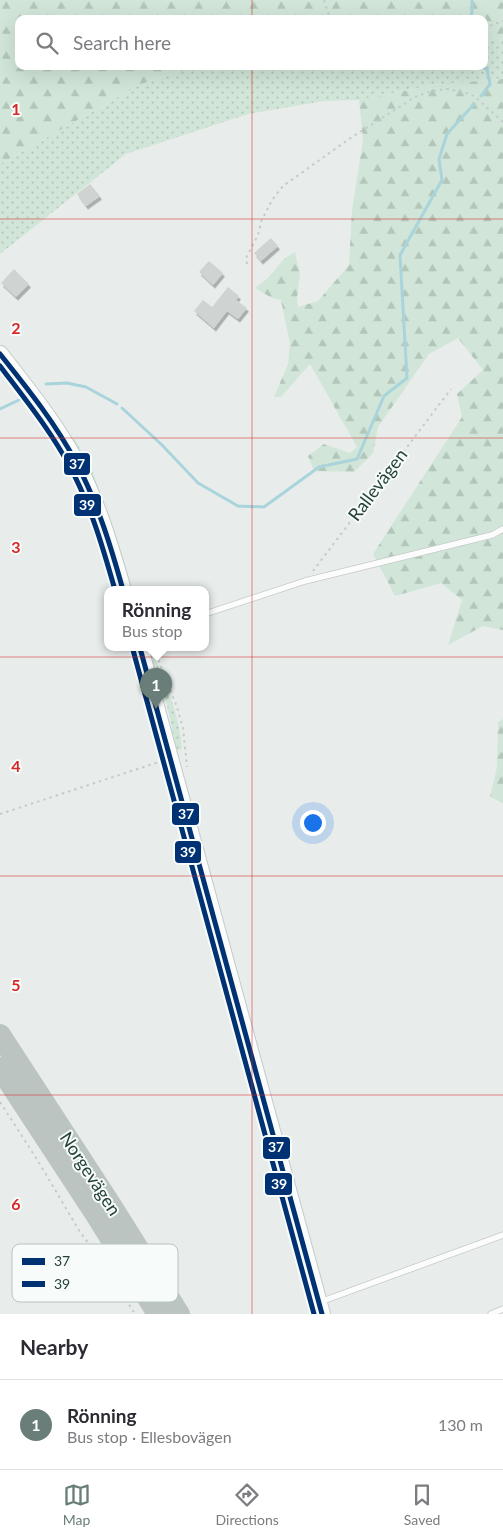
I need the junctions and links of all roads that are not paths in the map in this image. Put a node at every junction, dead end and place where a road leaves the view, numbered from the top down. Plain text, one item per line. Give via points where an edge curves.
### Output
1 (0, 354) edge
2 (503, 529) edge
3 (122, 586) edge
4 (209, 613) edge
5 (141, 651) edge
6 (0, 1035) edge
7 (0, 1068) edge
8 (503, 1235) edge
9 (114, 1244) edge
10 (135, 1244) edge
11 (150, 1302) edge
12 (171, 1302) edge
13 (320, 1308) edge
14 (503, 1309) edge
15 (158, 1314) edge
16 (178, 1314) edge
17 (491, 1314) edge

1 - 3 main road via 50,418 78,465 102,523
2 - 4 lane via 492,535 305,580
5 - 13 main road
6 - 10 highway, Norgevägen
7 - 9 highway, Norgevägen
8 - 13 lane
11 - 15 highway, Norgevägen
12 - 16 highway, Norgevägen
14 - 17 lane

